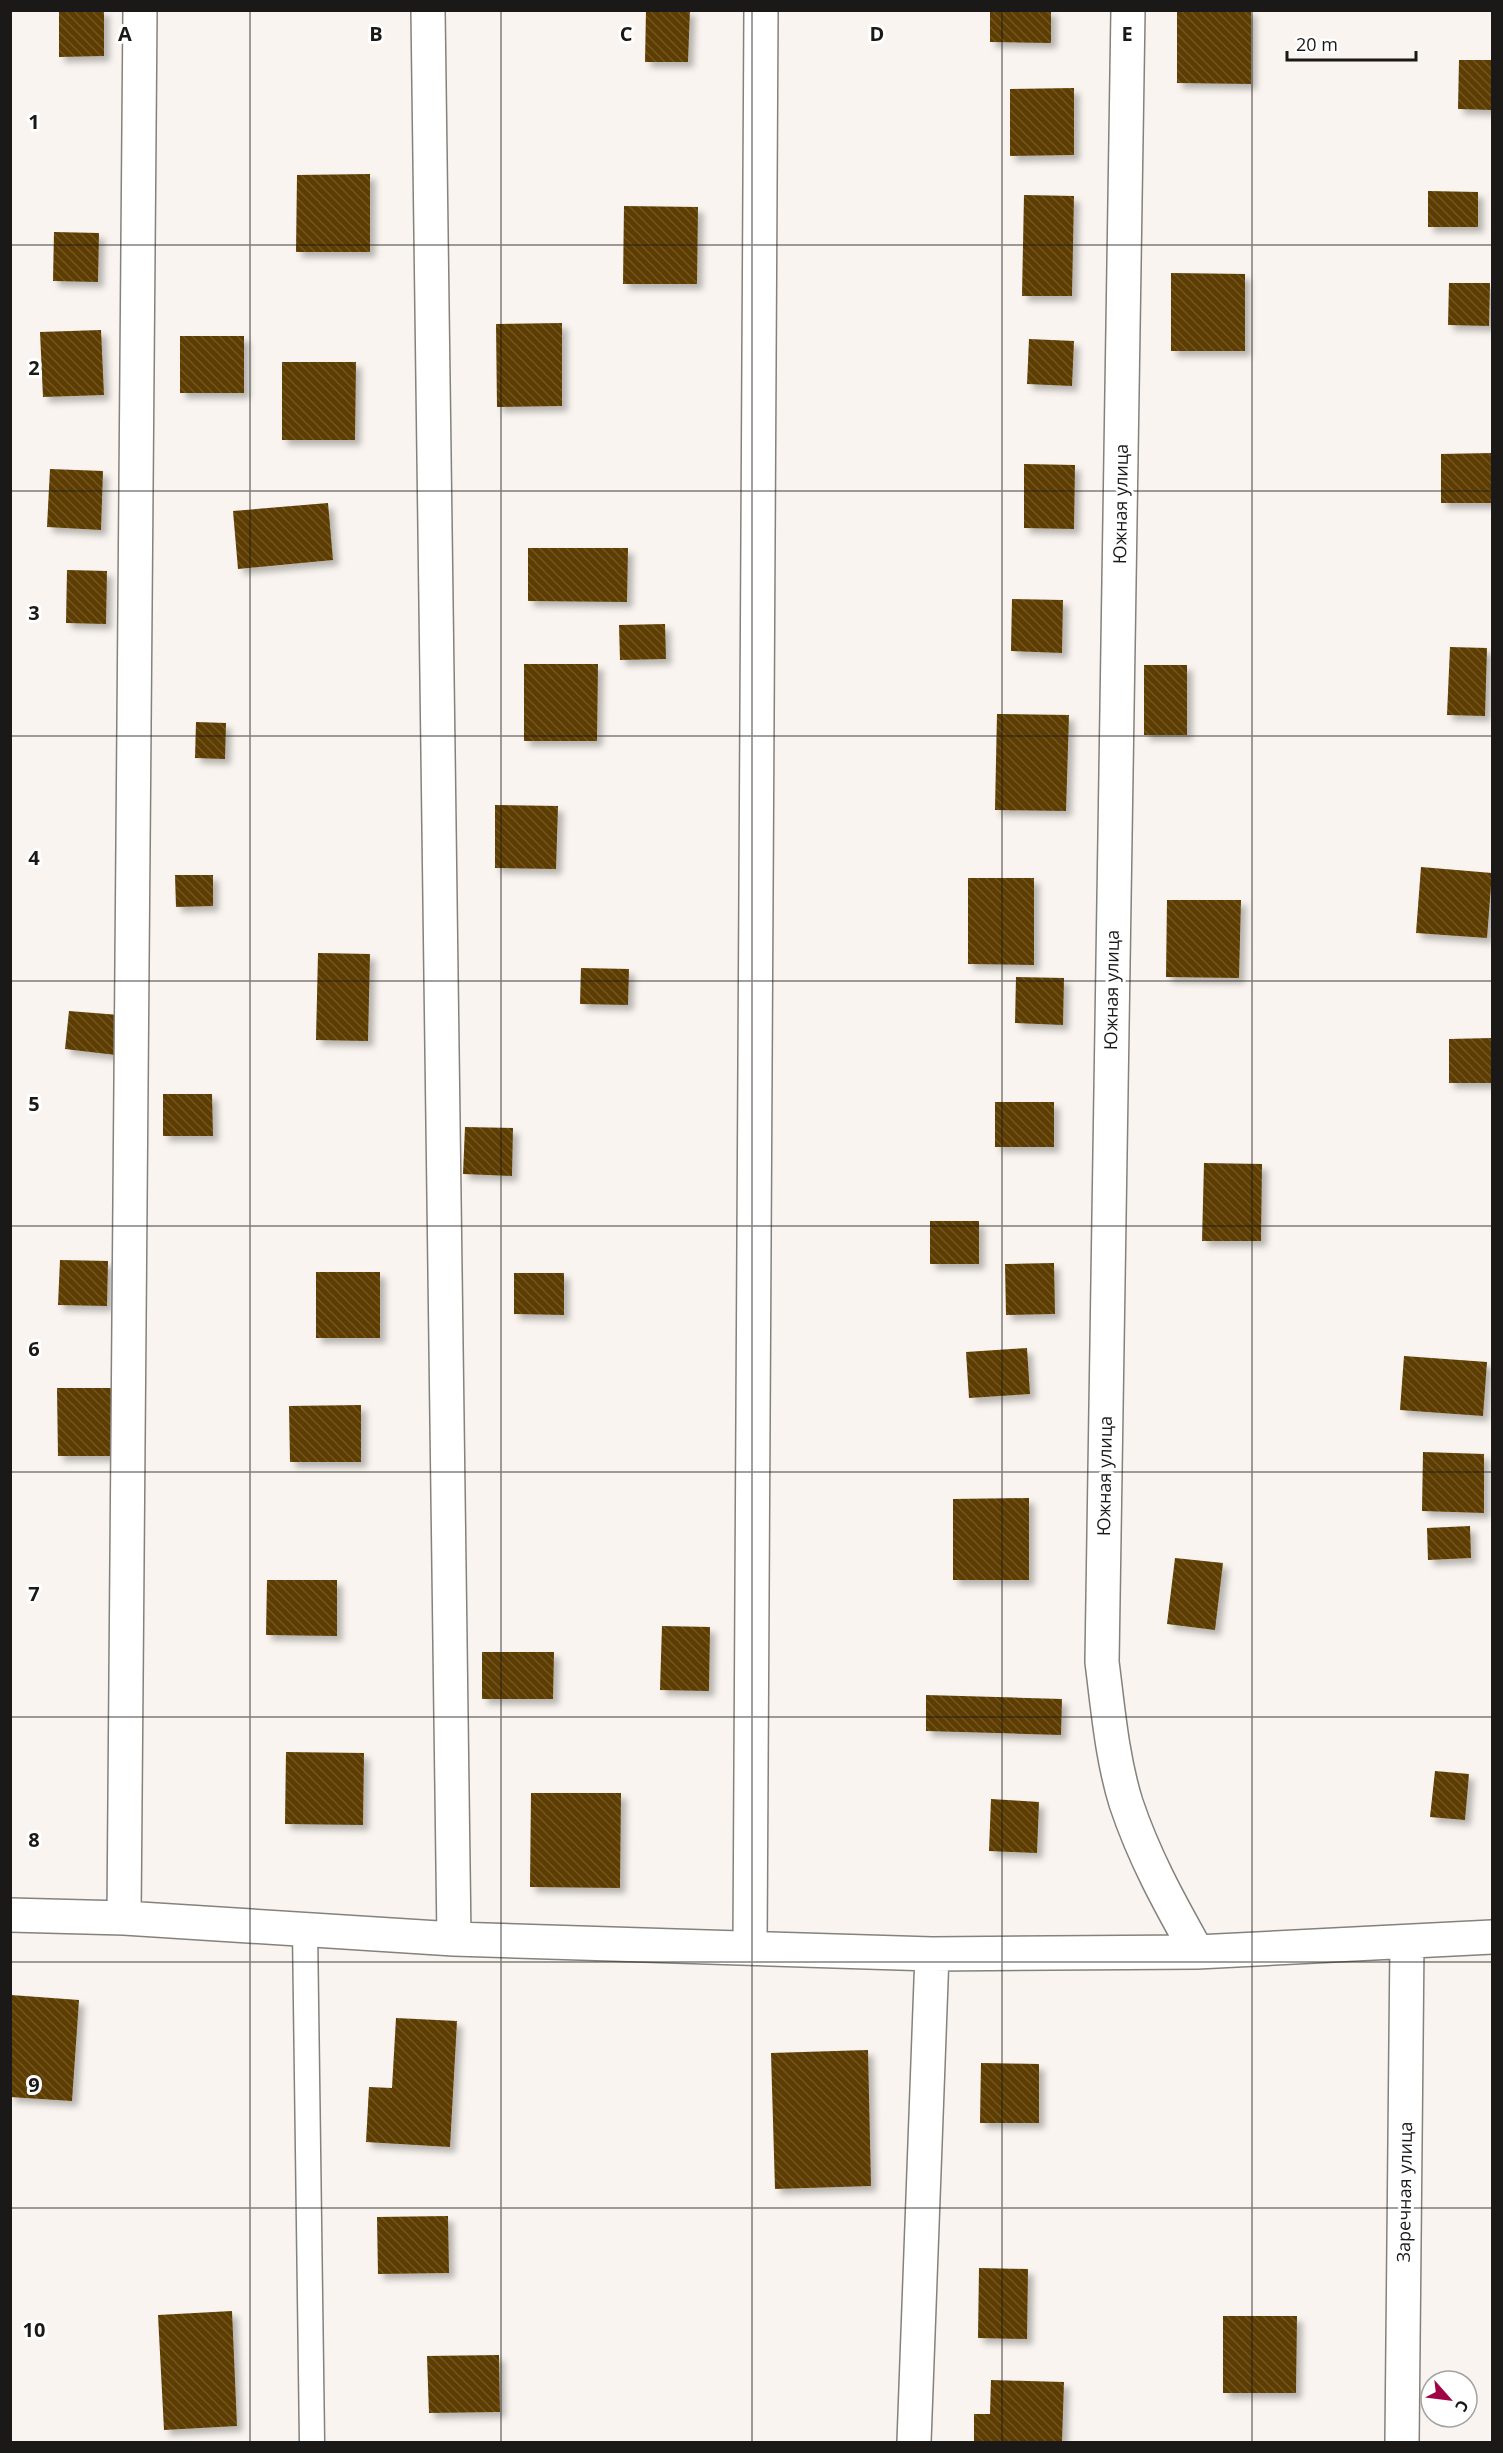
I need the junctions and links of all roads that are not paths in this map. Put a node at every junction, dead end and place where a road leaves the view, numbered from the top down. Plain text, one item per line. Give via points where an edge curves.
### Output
1 (140, 10) edge
2 (428, 10) edge
3 (761, 10) edge
4 (1128, 10) edge
5 (10, 1915) edge
6 (124, 1918) junction
7 (305, 1929) junction
8 (1492, 1937) edge
9 (454, 1939) junction
10 (1407, 1942) junction
11 (750, 1946) junction
12 (1197, 1952) junction
13 (932, 1954) junction
14 (312, 2442) edge
15 (914, 2442) edge
16 (1402, 2442) edge

1 - 6 street
2 - 9 street
3 - 11 street
4 - 12 street, Южная улица via 1102,1662 1115,1758 1126,1802 1156,1880
5 - 6 street
6 - 7 street
7 - 9 street
7 - 14 lane
8 - 10 street
9 - 11 street
10 - 12 street
10 - 16 street, Заречная улица
11 - 13 street
12 - 13 street
13 - 15 street

